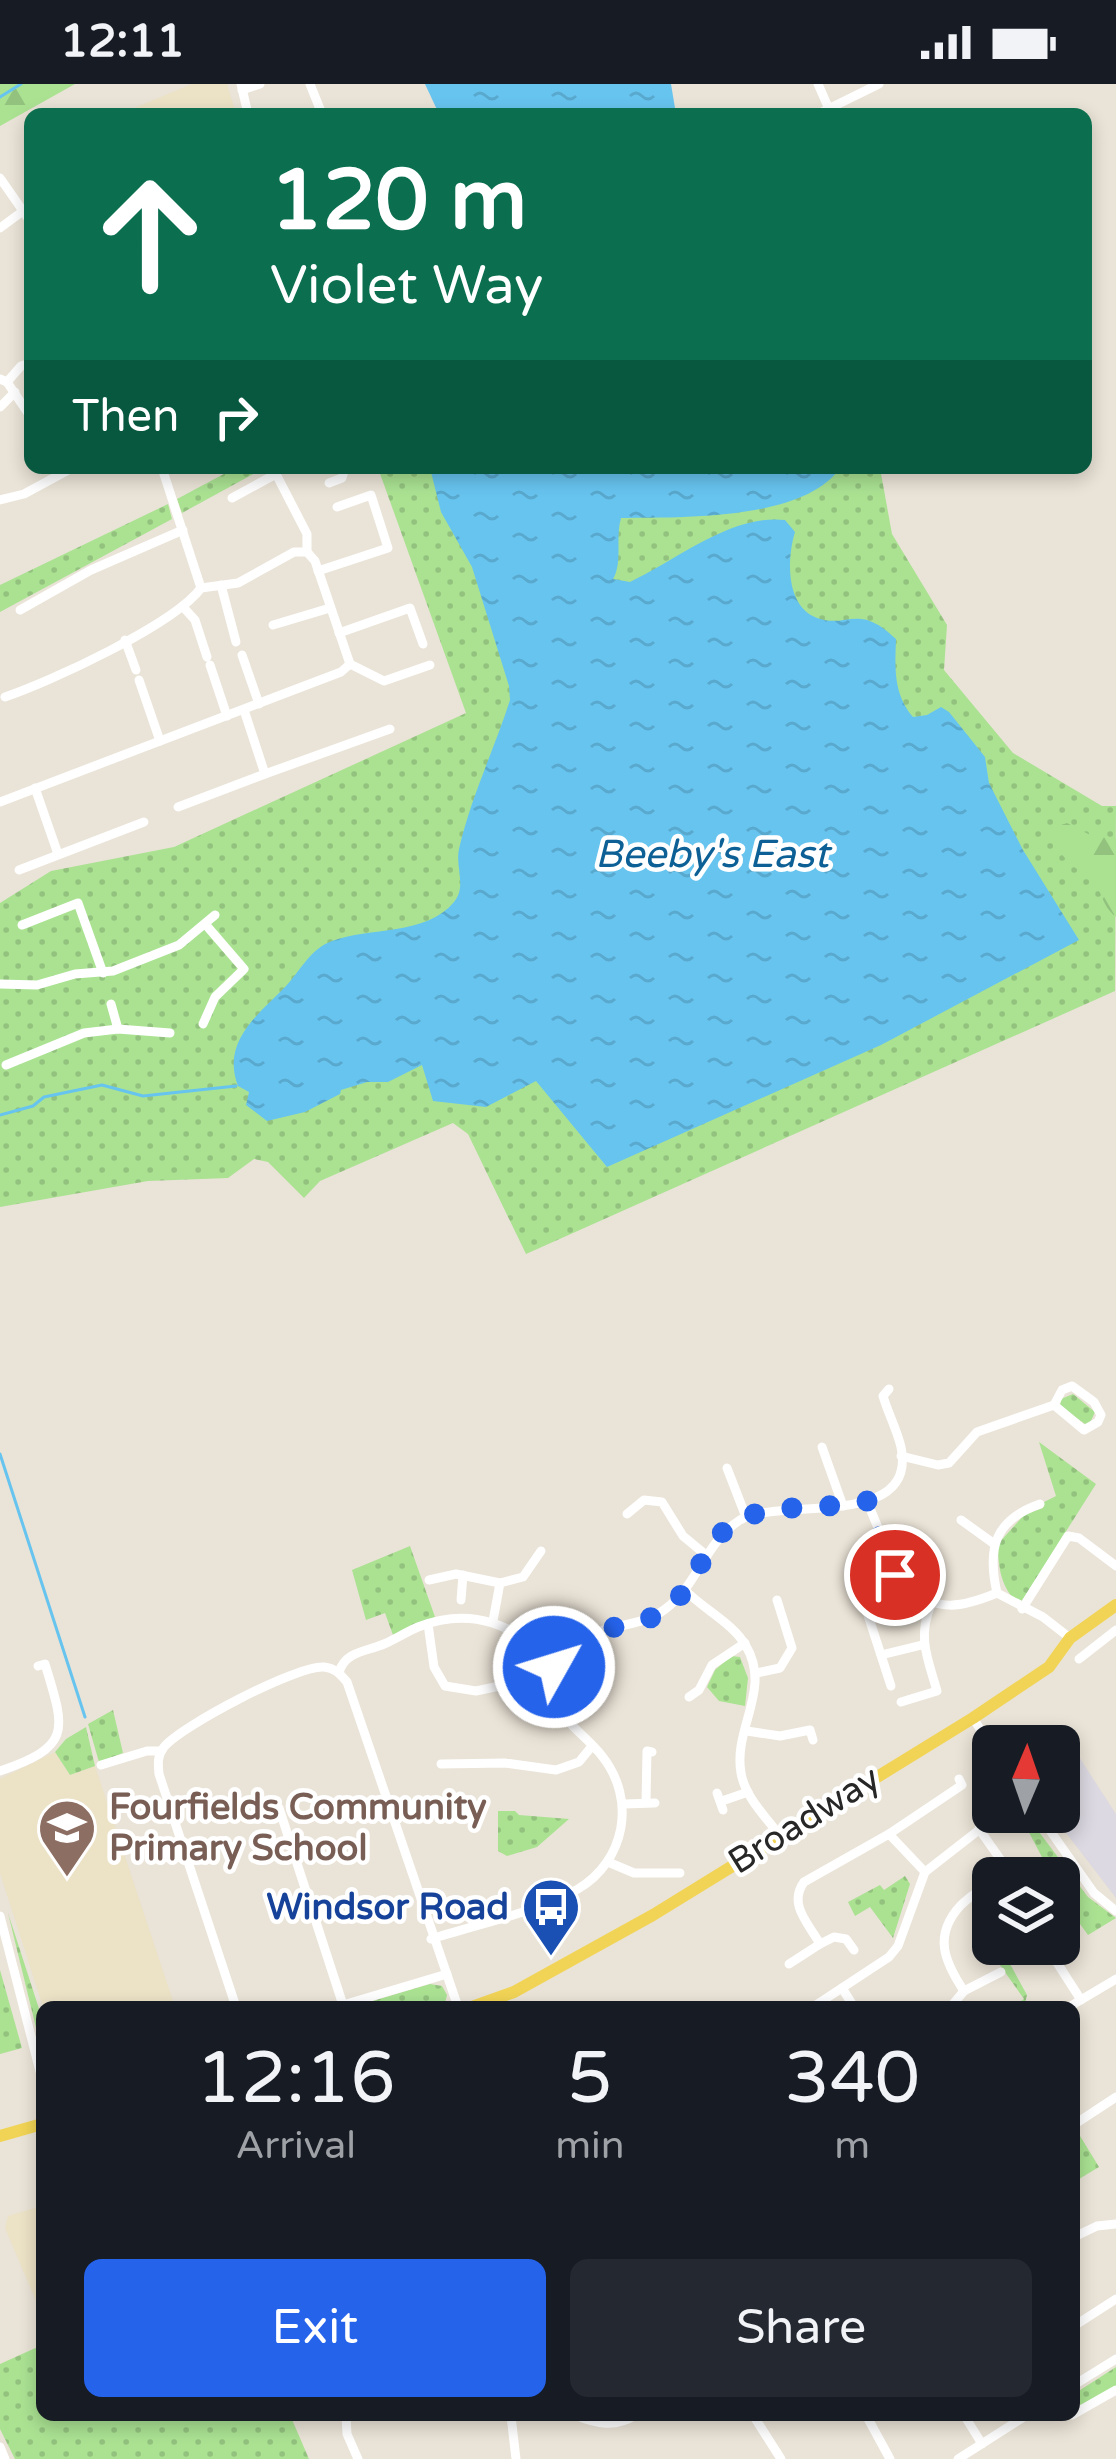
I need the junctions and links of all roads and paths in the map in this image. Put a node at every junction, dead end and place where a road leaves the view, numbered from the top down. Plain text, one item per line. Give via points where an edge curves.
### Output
1 (260, 84) edge
2 (880, 84) edge
3 (242, 87) edge
4 (830, 108) edge
5 (0, 178) edge
6 (24, 212) edge
7 (7, 384) edge
8 (0, 406) edge
9 (59, 474) edge
10 (164, 474) edge
11 (275, 474) edge
12 (281, 474) edge
13 (343, 474) edge
14 (329, 483) dead end
15 (232, 498) dead end
16 (0, 500) edge
17 (337, 507) dead end
18 (183, 530) junction
19 (307, 552) junction
20 (318, 571) junction
21 (221, 585) junction
22 (201, 588) junction
23 (405, 594) dead end
24 (184, 608) junction
25 (330, 608) junction
26 (410, 608) junction
27 (20, 610) dead end
28 (273, 625) dead end
29 (339, 633) junction
30 (125, 640) junction
31 (236, 641) dead end
32 (423, 644) dead end
33 (242, 655) dead end
34 (350, 664) junction
35 (430, 664) dead end
36 (0, 682) edge
37 (3, 700) edge
38 (260, 704) junction
39 (244, 710) junction
40 (227, 716) junction
41 (391, 729) dead end
42 (160, 741) junction
43 (265, 774) junction
44 (35, 788) junction
45 (0, 802) edge
46 (178, 807) dead end
47 (144, 822) dead end
48 (58, 854) junction
49 (19, 870) dead end
50 (215, 915) dead end
51 (22, 925) dead end
52 (206, 925) junction
53 (103, 973) junction
54 (0, 984) edge
55 (111, 1004) dead end
56 (203, 1024) dead end
57 (118, 1030) junction
58 (170, 1033) dead end
59 (2, 1063) edge
60 (889, 1389) dead end
61 (1054, 1406) junction
62 (822, 1448) dead end
63 (901, 1456) junction
64 (727, 1468) dead end
65 (867, 1501) junction
66 (1040, 1504) dead end
67 (843, 1507) junction
68 (627, 1514) dead end
69 (746, 1517) junction
70 (961, 1520) dead end
71 (993, 1543) junction
72 (541, 1551) dead end
73 (706, 1555) junction
74 (1116, 1566) edge
75 (464, 1575) junction
76 (429, 1580) dead end
77 (500, 1583) junction
78 (685, 1590) junction
79 (997, 1593) junction
80 (776, 1598) dead end
81 (460, 1600) dead end
82 (931, 1605) junction
83 (1022, 1609) junction
84 (1114, 1610) edge
85 (866, 1612) dead end
86 (494, 1621) junction
87 (428, 1624) junction
88 (1116, 1630) edge
89 (1070, 1638) junction
90 (745, 1643) junction
91 (922, 1645) junction
92 (881, 1655) junction
93 (557, 1658) junction
94 (1079, 1659) dead end
95 (38, 1666) dead end
96 (338, 1672) junction
97 (758, 1673) junction
98 (509, 1684) dead end
99 (595, 1685) dead end
100 (891, 1686) dead end
101 (688, 1698) dead end
102 (901, 1702) dead end
103 (563, 1716) junction
104 (973, 1718) junction
105 (978, 1725) edge
106 (747, 1731) junction
107 (813, 1740) dead end
108 (592, 1746) junction
109 (161, 1751) junction
110 (652, 1752) dead end
111 (441, 1764) dead end
112 (101, 1765) dead end
113 (0, 1771) edge
114 (962, 1784) dead end
115 (748, 1792) junction
116 (721, 1801) dead end
117 (624, 1804) junction
118 (279, 1808) dead end
119 (974, 1833) edge
120 (1052, 1833) edge
121 (889, 1834) junction
122 (779, 1836) junction
123 (608, 1862) junction
124 (925, 1872) junction
125 (680, 1873) dead end
126 (972, 1895) edge
127 (1116, 1911) edge
128 (0, 1916) edge
129 (431, 1939) junction
130 (820, 1943) junction
131 (854, 1951) dead end
132 (788, 1964) dead end
133 (1058, 1965) edge
134 (1001, 1972) dead end
135 (446, 1974) junction
136 (1116, 1979) edge
137 (842, 1988) junction
138 (964, 1991) junction
139 (514, 1992) junction
140 (1081, 2000) joint
141 (234, 2001) edge
142 (338, 2001) edge
143 (357, 2001) edge
144 (456, 2001) edge
145 (489, 2001) edge
146 (518, 2001) edge
147 (822, 2001) edge
148 (850, 2001) edge
149 (956, 2001) edge
150 (36, 2056) edge
151 (1116, 2097) edge
152 (1080, 2121) edge
153 (36, 2126) edge
154 (0, 2136) edge
155 (1116, 2224) edge
156 (1080, 2234) edge
157 (1116, 2299) edge
158 (1080, 2322) edge
159 (1116, 2359) edge
160 (1080, 2381) edge
161 (1116, 2390) edge
162 (1080, 2410) edge
163 (346, 2421) edge
164 (508, 2421) edge
165 (590, 2421) edge
166 (625, 2421) edge
167 (757, 2421) edge
168 (869, 2421) edge
169 (968, 2421) edge
170 (1018, 2421) edge
171 (982, 2444) junction
172 (0, 2447) edge
173 (5, 2459) edge
174 (358, 2459) edge
175 (516, 2459) edge
176 (782, 2459) edge
177 (890, 2459) edge
178 (958, 2459) edge

1 - 3 street
2 - 4 street
5 - 6 street
7 - 8 street
9 - 16 street
10 - 18 street
11 - 15 street
12 - 19 street
13 - 14 street
17 - 20 street via 371,495 390,554
18 - 22 street
18 - 27 street
19 - 20 street
19 - 21 street
20 - 25 street
21 - 22 street
21 - 31 street
22 - 24 street
23 - 26 street
24 - 30 street
24 - 40 street
25 - 28 street
25 - 29 street
26 - 29 street
26 - 32 street
29 - 34 street
30 - 37 street
30 - 42 street
33 - 38 street
34 - 35 street via 384,681
34 - 38 street
36 - 37 street
38 - 39 street
39 - 40 street
39 - 43 street
40 - 42 street
41 - 43 street
42 - 44 street
43 - 46 street
44 - 45 street
44 - 48 street
47 - 48 street
48 - 49 street
50 - 52 street
51 - 53 street via 78,903
52 - 53 street via 178,945
52 - 56 street via 244,969 215,997
53 - 54 street
55 - 57 street
57 - 58 street
57 - 59 street via 84,1033
60 - 63 street via 883,1396
61 - 61 street via 1072,1386 1101,1414 1084,1430
61 - 63 street via 977,1432 949,1463
62 - 67 street
63 - 65 street via 893,1485
64 - 69 street
65 - 67 street
65 - 82 street via 904,1592
66 - 71 street via 1017,1513
67 - 69 street
68 - 73 street via 644,1500 662,1502
69 - 73 street
70 - 71 street
71 - 79 street
72 - 77 street via 523,1577
73 - 78 street
74 - 83 street via 1068,1536
75 - 76 street
75 - 77 street
75 - 81 street
77 - 86 street
78 - 90 street
78 - 93 street via 657,1615 584,1636
79 - 82 street
79 - 83 street
80 - 97 street via 792,1648 780,1668
82 - 91 street
83 - 89 street
84 - 89 main road, Broadway
85 - 92 street
86 - 87 street
86 - 93 street
87 - 96 street via 347,1656
87 - 98 street via 445,1686
88 - 94 street
89 - 104 main road, Broadway via 1048,1667
90 - 97 street
90 - 101 street via 712,1665
91 - 92 street
91 - 102 street via 937,1690
92 - 100 street
93 - 103 street via 552,1687
95 - 113 street via 45,1664 60,1729 31,1760
96 - 109 street via 318,1666 279,1678
96 - 129 street
97 - 106 street
99 - 103 street
103 - 108 street
104 - 105 street
104 - 122 main road, Broadway
106 - 107 street via 810,1730
106 - 115 street via 740,1765
108 - 111 street via 556,1771
108 - 117 street
109 - 112 street
109 - 141 street via 159,1774
110 - 117 street via 651,1802
114 - 121 street
115 - 116 street
115 - 122 street
117 - 123 street
118 - 142 street
119 - 124 street
120 - 127 street
121 - 124 street
121 - 130 street via 796,1893
122 - 139 main road, Broadway
123 - 125 street via 621,1871
123 - 129 street via 561,1897
124 - 137 street via 898,1946
126 - 138 street via 943,1932 949,1969
128 - 150 street
129 - 135 street
130 - 131 street via 846,1939
130 - 132 street
133 - 140 street
134 - 138 street
135 - 143 street
135 - 144 street
136 - 140 street
137 - 147 street
137 - 148 street
138 - 149 street
139 - 145 main road, Broadway
139 - 146 street
151 - 152 street
153 - 154 main road
155 - 156 street
157 - 158 street
159 - 160 street
161 - 162 street
163 - 174 street
164 - 175 street
165 - 166 street
167 - 176 street
168 - 177 street
169 - 171 street
170 - 171 street
171 - 178 street
172 - 173 street

